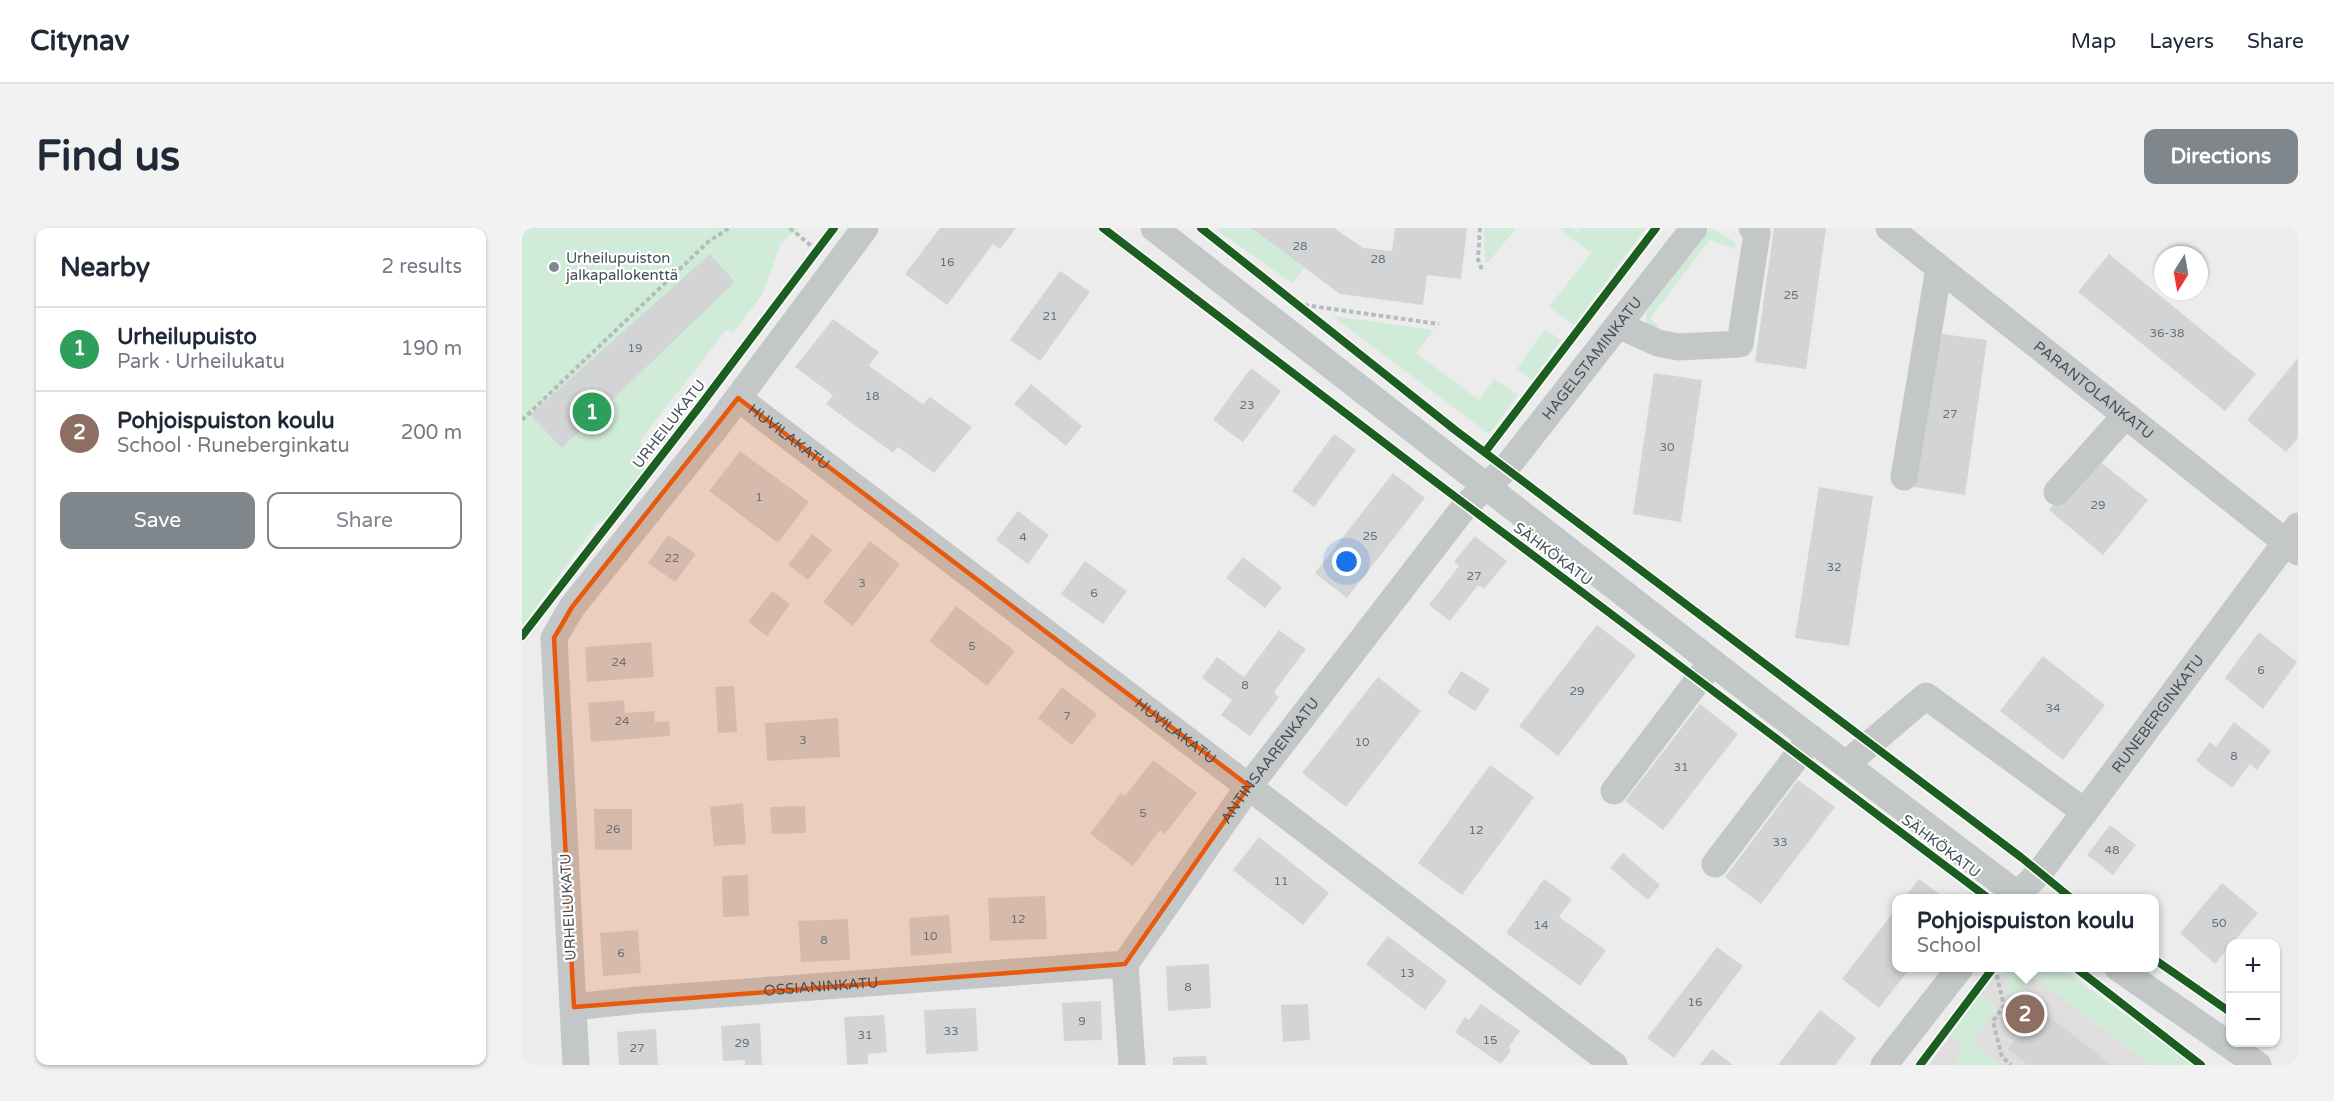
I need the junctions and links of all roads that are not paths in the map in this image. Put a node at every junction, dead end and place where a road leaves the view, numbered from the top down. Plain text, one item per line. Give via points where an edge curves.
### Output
1 (866, 228) edge
2 (1154, 228) edge
3 (1694, 228) edge
4 (1752, 228) edge
5 (1889, 228) edge
6 (1939, 268) junction
7 (1618, 325) junction
8 (738, 398) junction
9 (2125, 416) junction
10 (1904, 477) dead end
11 (1486, 486) junction
12 (2057, 492) dead end
13 (2294, 540) edge
14 (1712, 662) junction
15 (1811, 738) junction
16 (1846, 764) junction
17 (1249, 786) junction
18 (1614, 791) dead end
19 (2085, 812) junction
20 (1715, 864) dead end
21 (2014, 894) edge
22 (2021, 894) edge
23 (1125, 964) junction
24 (1957, 972) edge
25 (2124, 972) edge
26 (574, 1007) junction
27 (576, 1065) edge
28 (1132, 1065) edge
29 (1614, 1065) edge
30 (1884, 1065) edge
31 (2258, 1065) edge

1 - 8 street, URHEILUKATU
2 - 11 street, SÄHKÖKATU
3 - 7 street, HAGELSTAMINKATU
4 - 7 street via 1757,233 1740,344 1678,347 1658,343
5 - 6 street, PARANTOLANKATU
6 - 9 street, PARANTOLANKATU
6 - 10 street
7 - 11 street, HAGELSTAMINKATU via 1506,468
8 - 17 street, HUVILAKATU
8 - 26 street, URHEILUKATU via 572,607 554,638
9 - 12 street
9 - 13 street, PARANTOLANKATU
11 - 14 street, SÄHKÖKATU
11 - 17 street, ANTINSAARENKATU via 1466,506
13 - 19 street, RUNEBERGINKATU
14 - 15 street, SÄHKÖKATU
14 - 18 street
15 - 16 street, SÄHKÖKATU
15 - 20 street
16 - 19 street via 1926,696
16 - 21 street, SÄHKÖKATU
17 - 23 street, ANTINSAARENKATU
17 - 29 street, HUVILAKATU
19 - 22 street, RUNEBERGINKATU
23 - 26 street, OSSIANINKATU
23 - 28 street
24 - 30 street
25 - 31 street
26 - 27 street

